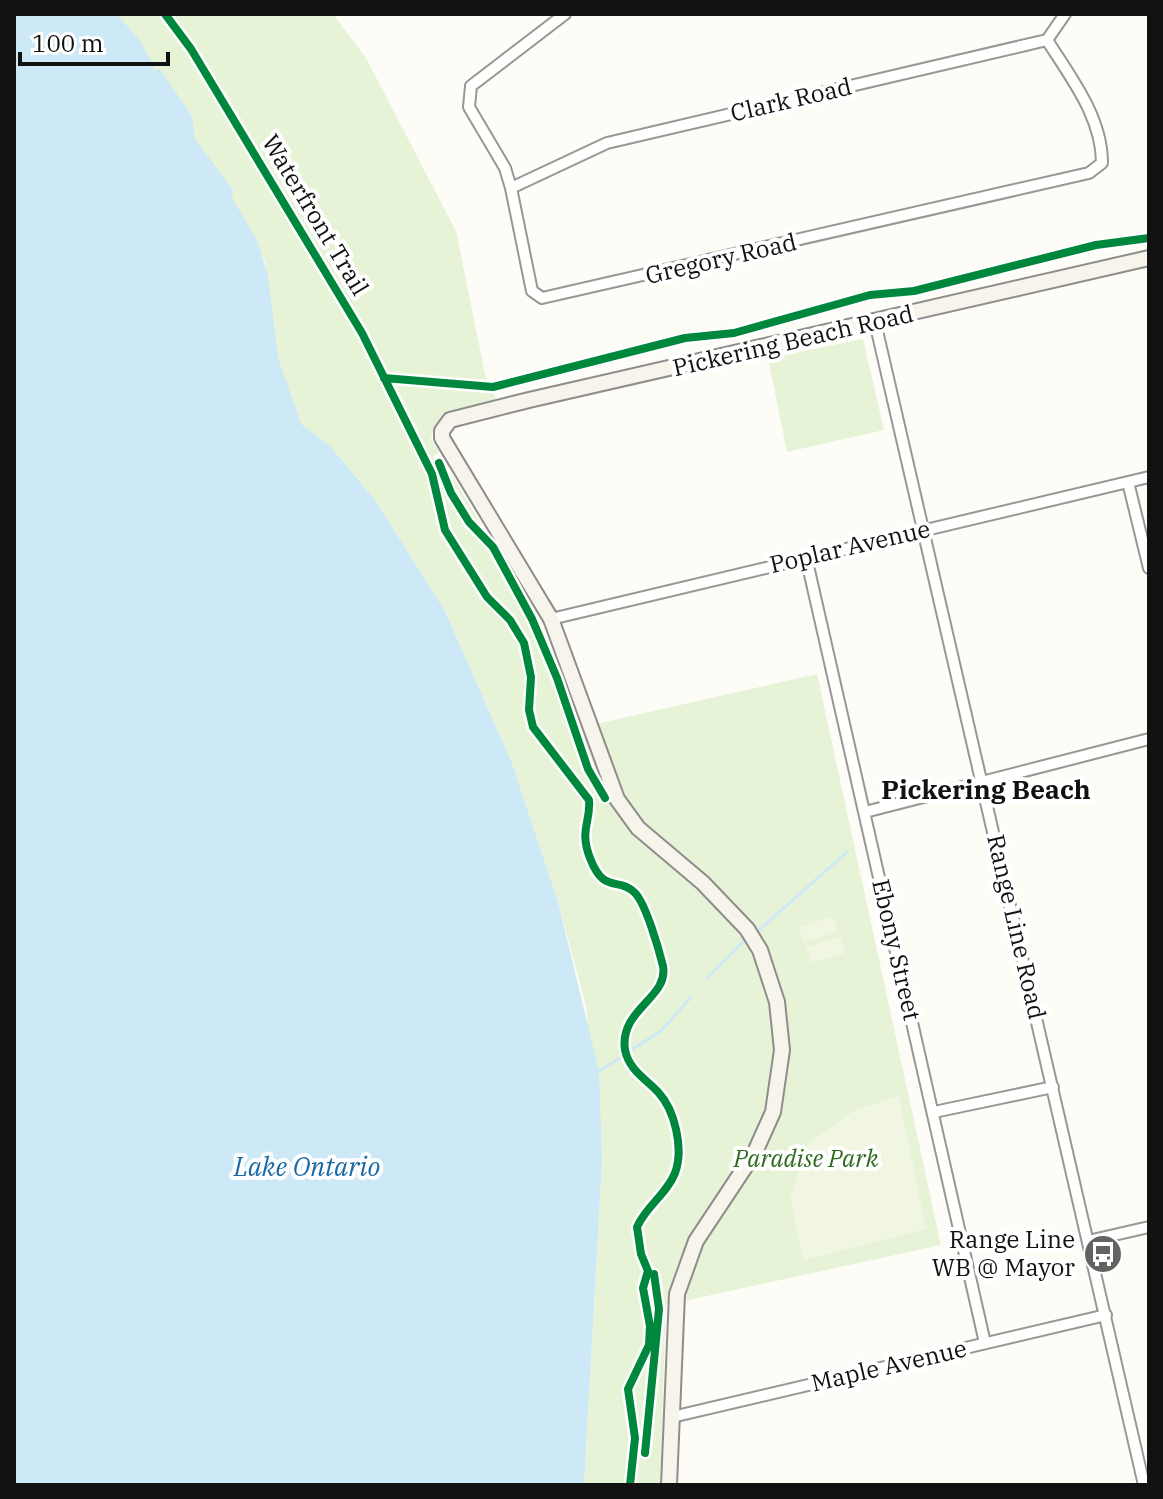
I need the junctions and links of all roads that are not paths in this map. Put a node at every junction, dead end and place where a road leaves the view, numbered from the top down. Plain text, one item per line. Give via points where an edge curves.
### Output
1 (565, 14) edge
2 (1065, 14) edge
3 (1047, 40) junction
4 (511, 188) junction
5 (1149, 258) edge
6 (875, 322) junction
7 (1149, 477) edge
8 (1128, 482) junction
9 (923, 530) junction
10 (806, 557) junction
11 (1149, 568) edge
12 (551, 619) junction
13 (1149, 739) edge
14 (982, 781) junction
15 (865, 812) junction
16 (1053, 1087) junction
17 (934, 1112) junction
18 (1149, 1227) edge
19 (1088, 1241) junction
20 (1106, 1315) junction
21 (985, 1343) junction
22 (672, 1417) junction
23 (669, 1485) edge
24 (1144, 1485) edge

1 - 4 street, Gregory Road via 471,86 469,107
2 - 3 street
3 - 4 street, Clark Road via 607,143
3 - 4 street, Gregory Road via 1090,110 1102,144 1102,163 1089,173 542,298 532,291
5 - 6 street, Pickering Beach Road
6 - 9 street, Range Line Road
6 - 12 street, Pickering Beach Road via 450,420 442,438
7 - 8 street, Poplar Avenue
8 - 9 street, Poplar Avenue
8 - 11 street
9 - 10 street, Poplar Avenue
9 - 14 street, Range Line Road
10 - 12 street, Poplar Avenue
10 - 15 street, Ebony Street
12 - 22 street via 617,799 649,839 703,883 747,929 769,975 780,1016 781,1067 773,1112 755,1152 704,1227 681,1278 674,1316
13 - 14 street
14 - 15 street
14 - 16 street, Range Line Road
15 - 17 street, Ebony Street
16 - 17 street
16 - 19 street, Range Line Road
17 - 21 street, Ebony Street
18 - 19 street
19 - 20 street, Range Line Road
20 - 21 street, Maple Avenue
20 - 24 street, Range Line Road
21 - 22 street, Maple Avenue
22 - 23 street

